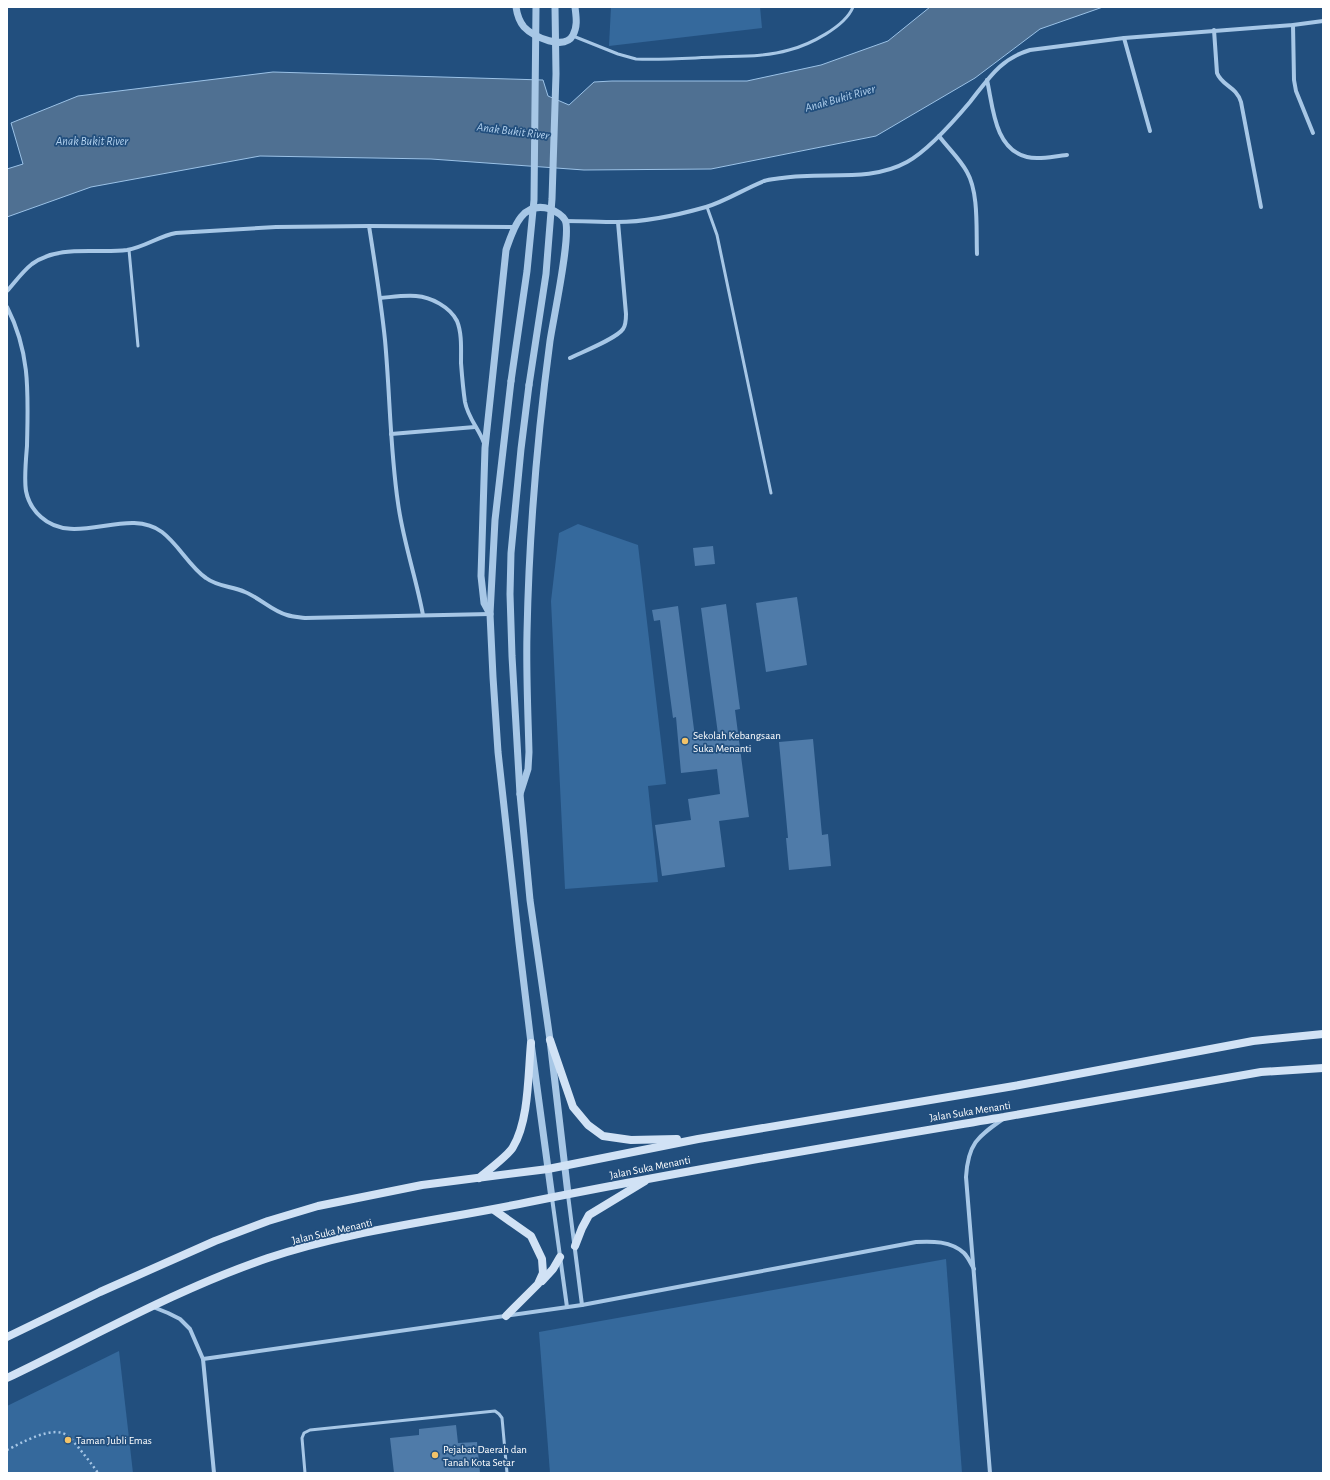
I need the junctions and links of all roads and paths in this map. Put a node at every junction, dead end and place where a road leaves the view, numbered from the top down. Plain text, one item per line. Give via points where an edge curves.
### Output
1 (516, 7) edge
2 (536, 7) edge
3 (555, 7) edge
4 (575, 7) edge
5 (853, 7) edge
6 (1323, 21) edge
7 (1293, 25) junction
8 (1214, 30) junction
9 (573, 36) junction
10 (1124, 38) junction
11 (988, 80) junction
12 (1150, 131) dead end
13 (1313, 133) dead end
14 (939, 136) junction
15 (1067, 155) dead end
16 (707, 207) junction
17 (1261, 207) dead end
18 (565, 221) junction
19 (618, 222) junction
20 (369, 226) junction
21 (514, 227) junction
22 (128, 250) junction
23 (977, 254) dead end
24 (7, 291) edge
25 (380, 298) junction
26 (7, 307) edge
27 (138, 346) dead end
28 (570, 358) dead end
29 (475, 427) junction
30 (391, 434) junction
31 (486, 448) junction
32 (771, 493) dead end
33 (490, 614) junction
34 (423, 615) junction
35 (520, 794) junction
36 (1323, 1034) edge
37 (550, 1040) junction
38 (531, 1044) junction
39 (1323, 1068) edge
40 (1006, 1117) junction
41 (698, 1139) junction
42 (565, 1165) junction
43 (548, 1169) junction
44 (651, 1178) junction
45 (478, 1179) junction
46 (568, 1194) junction
47 (552, 1198) junction
48 (494, 1210) junction
49 (575, 1246) junction
50 (560, 1257) junction
51 (974, 1269) junction
52 (538, 1284) junction
53 (582, 1304) junction
54 (152, 1307) junction
55 (567, 1307) junction
56 (506, 1316) junction
57 (7, 1337) edge
58 (204, 1360) junction
59 (7, 1378) edge
60 (7, 1450) edge
61 (98, 1473) edge
62 (214, 1473) edge
63 (305, 1473) edge
64 (508, 1473) edge
65 (990, 1473) edge

1 - 9 street via 517,15 524,27 536,36 556,42 568,40
2 - 33 street, bridge via 534,200 495,520
3 - 35 street, bridge via 556,74 552,199 546,274 521,449 511,553 512,656
4 - 9 street via 577,24
5 - 9 lane via 838,26 805,45 759,55 636,59
6 - 7 street
7 - 8 street
7 - 13 street via 1296,91
8 - 10 street
8 - 17 street via 1218,77 1236,92 1241,102
10 - 11 street via 1030,50 1017,54 1002,64
10 - 12 street
11 - 14 street
11 - 15 street via 998,128 1007,145 1027,157
14 - 16 street via 907,163 889,169 862,175 788,177 765,181
14 - 23 street via 971,179 976,207
16 - 19 street via 672,216
16 - 32 lane via 717,235
18 - 19 street
18 - 21 street via 554,211 538,208 523,214
18 - 35 street via 567,239 550,339 534,486 527,635 529,752 528,769
19 - 28 street via 626,323 616,335
20 - 21 street
20 - 22 street via 276,226 176,233
20 - 25 street
21 - 31 street via 506,250
22 - 24 street via 60,252 49,255 31,265
22 - 27 lane
25 - 29 street via 429,298 452,313 460,331 465,404
25 - 30 street
26 - 34 street via 23,346 26,366 26,490 33,510 48,524 68,530 134,523 150,526 162,532 205,578 222,586 239,589 286,615 305,618
29 - 30 street
29 - 31 street
30 - 34 street via 401,525
31 - 33 street via 480,576 484,603
33 - 34 street
33 - 38 street via 498,752
35 - 37 street via 530,900
36 - 41 main road, Jalan Suka Menanti via 1253,1041 1014,1086
37 - 41 main road via 574,1107 588,1125 603,1136 631,1140
37 - 42 street
38 - 43 street
38 - 45 main road via 525,1113 518,1138 513,1148
39 - 40 main road, Jalan Suka Menanti via 1261,1072
40 - 44 main road, Jalan Suka Menanti
40 - 51 street via 982,1134 972,1146 967,1160 967,1197
41 - 42 main road, Jalan Suka Menanti
42 - 43 main road, Jalan Suka Menanti
42 - 46 street
43 - 45 main road, Jalan Suka Menanti
43 - 47 street
44 - 46 main road, Jalan Suka Menanti
44 - 49 main road via 589,1216
45 - 57 main road, Jalan Suka Menanti via 422,1185 318,1206 268,1221 208,1244 100,1292
46 - 47 main road, Jalan Suka Menanti
46 - 49 street
47 - 48 main road, Jalan Suka Menanti
47 - 50 street
48 - 52 main road via 531,1236 536,1244 544,1273
48 - 54 main road, Jalan Suka Menanti via 426,1221 271,1257 222,1274
49 - 53 street
50 - 52 main road via 553,1269
50 - 55 street
51 - 53 street via 964,1253 951,1245 934,1241 916,1242
51 - 65 street
52 - 56 main road
53 - 55 street
54 - 58 street via 180,1319 190,1329
54 - 59 main road, Jalan Suka Menanti
55 - 56 street
56 - 58 street
58 - 62 street
60 - 61 path via 51,1432 59,1432 68,1435
63 - 64 lane via 302,1438 304,1432 310,1430 495,1411 502,1418

